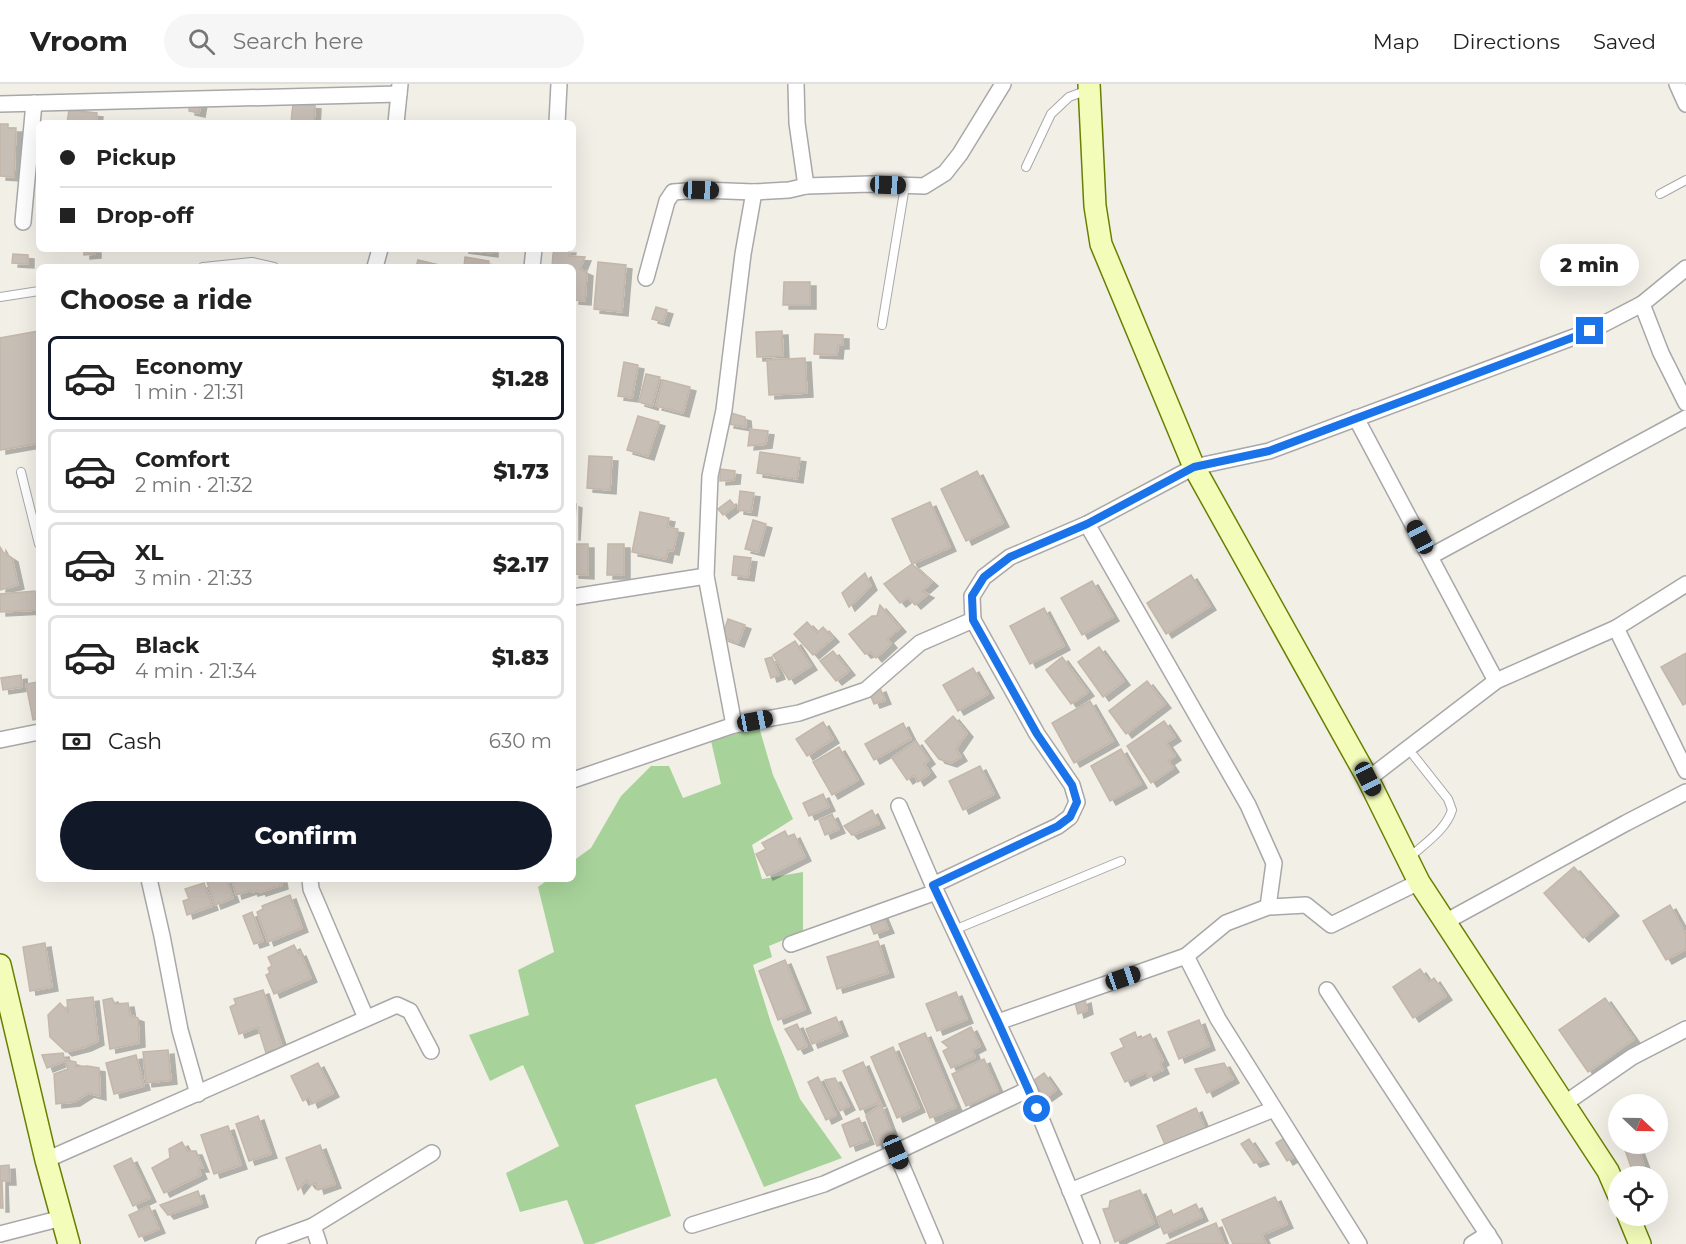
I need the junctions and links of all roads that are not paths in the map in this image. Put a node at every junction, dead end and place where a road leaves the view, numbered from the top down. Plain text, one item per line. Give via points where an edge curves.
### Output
1 (559, 84) edge
2 (796, 84) edge
3 (1003, 84) edge
4 (1677, 84) edge
5 (1089, 87) edge
6 (400, 89) edge
7 (0, 104) edge
8 (34, 104) junction
9 (1686, 104) edge
10 (396, 120) edge
11 (557, 120) edge
12 (1026, 167) dead end
13 (1686, 180) edge
14 (806, 186) junction
15 (905, 186) junction
16 (754, 192) junction
17 (1660, 194) dead end
18 (23, 222) dead end
19 (232, 264) edge
20 (261, 264) edge
21 (1686, 268) edge
22 (646, 278) dead end
23 (36, 291) edge
24 (0, 297) edge
25 (1642, 304) junction
26 (882, 325) dead end
27 (1686, 403) edge
28 (1356, 418) junction
29 (1686, 418) edge
30 (1194, 467) junction
31 (21, 472) dead end
32 (1087, 524) junction
33 (36, 532) edge
34 (1431, 556) junction
35 (706, 576) junction
36 (1686, 584) edge
37 (576, 597) edge
38 (973, 620) junction
39 (1616, 628) junction
40 (1496, 681) junction
41 (734, 725) junction
42 (36, 733) edge
43 (0, 740) edge
44 (1414, 756) dead end
45 (1686, 771) edge
46 (576, 779) edge
47 (1368, 779) junction
48 (1686, 792) edge
49 (899, 806) dead end
50 (1408, 859) junction
51 (1121, 861) dead end
52 (150, 882) edge
53 (311, 882) edge
54 (1419, 882) junction
55 (934, 889) junction
56 (1268, 907) junction
57 (1445, 922) junction
58 (954, 930) junction
59 (791, 944) dead end
60 (1186, 956) junction
61 (0, 965) edge
62 (1327, 990) dead end
63 (366, 1018) junction
64 (998, 1022) junction
65 (1686, 1029) edge
66 (431, 1051) dead end
67 (1029, 1089) junction
68 (198, 1094) junction
69 (1564, 1104) junction
70 (1274, 1108) junction
71 (896, 1152) junction
72 (432, 1153) dead end
73 (46, 1160) junction
74 (1608, 1171) edge
75 (1070, 1191) junction
76 (62, 1218) junction
77 (692, 1225) dead end
78 (313, 1226) junction
79 (1633, 1226) edge
80 (0, 1233) edge
81 (1491, 1239) edge
82 (1353, 1243) edge
83 (69, 1244) edge
84 (264, 1244) edge
85 (318, 1244) edge
86 (935, 1244) edge
87 (1092, 1244) edge
88 (1472, 1244) edge
89 (1640, 1244) edge

1 - 11 street
2 - 14 street
3 - 15 street via 945,173 924,186
4 - 9 street
5 - 12 lane via 1069,97 1051,114
5 - 30 street via 1095,206 1101,244
6 - 8 street
6 - 10 street
7 - 8 street
8 - 18 street
13 - 17 lane
14 - 15 street
14 - 16 street
15 - 26 lane
16 - 22 street via 673,192 667,201
16 - 35 street via 724,410 710,476
19 - 20 lane
21 - 25 street
23 - 24 lane
25 - 27 street
25 - 28 street via 1590,331
28 - 30 street via 1269,451
28 - 34 street
29 - 34 street
30 - 32 street
30 - 47 street
31 - 33 lane
32 - 38 street via 1010,557 984,577 972,596
32 - 56 street via 1248,805 1274,863
34 - 40 street
35 - 37 street
35 - 41 street
36 - 39 street
38 - 41 street via 920,643 866,690 799,713
38 - 55 street via 1037,734 1072,785 1077,802 1070,817 1058,826
39 - 40 street
39 - 45 street
40 - 47 street
41 - 46 street
42 - 43 street
44 - 50 lane via 1452,810 1444,825
47 - 50 street
48 - 57 street
49 - 55 street
50 - 54 street
51 - 58 lane
52 - 68 street via 180,1030
53 - 63 street
54 - 56 street via 1331,925 1306,905
54 - 57 street
55 - 58 street
55 - 59 street
56 - 60 street via 1226,923
57 - 69 street
58 - 64 street
60 - 64 street
60 - 70 street via 1218,1019
61 - 73 street
62 - 81 street
63 - 66 street via 397,1005 410,1011
63 - 68 street
64 - 67 street
65 - 69 street via 1632,1057
67 - 71 street
67 - 75 street
68 - 73 street
69 - 74 street
70 - 75 street
70 - 82 street
71 - 77 street via 824,1184
71 - 86 street
72 - 78 street
73 - 76 street
75 - 87 street
76 - 80 street
76 - 83 street
78 - 84 street
78 - 85 street
79 - 89 street
81 - 88 street

